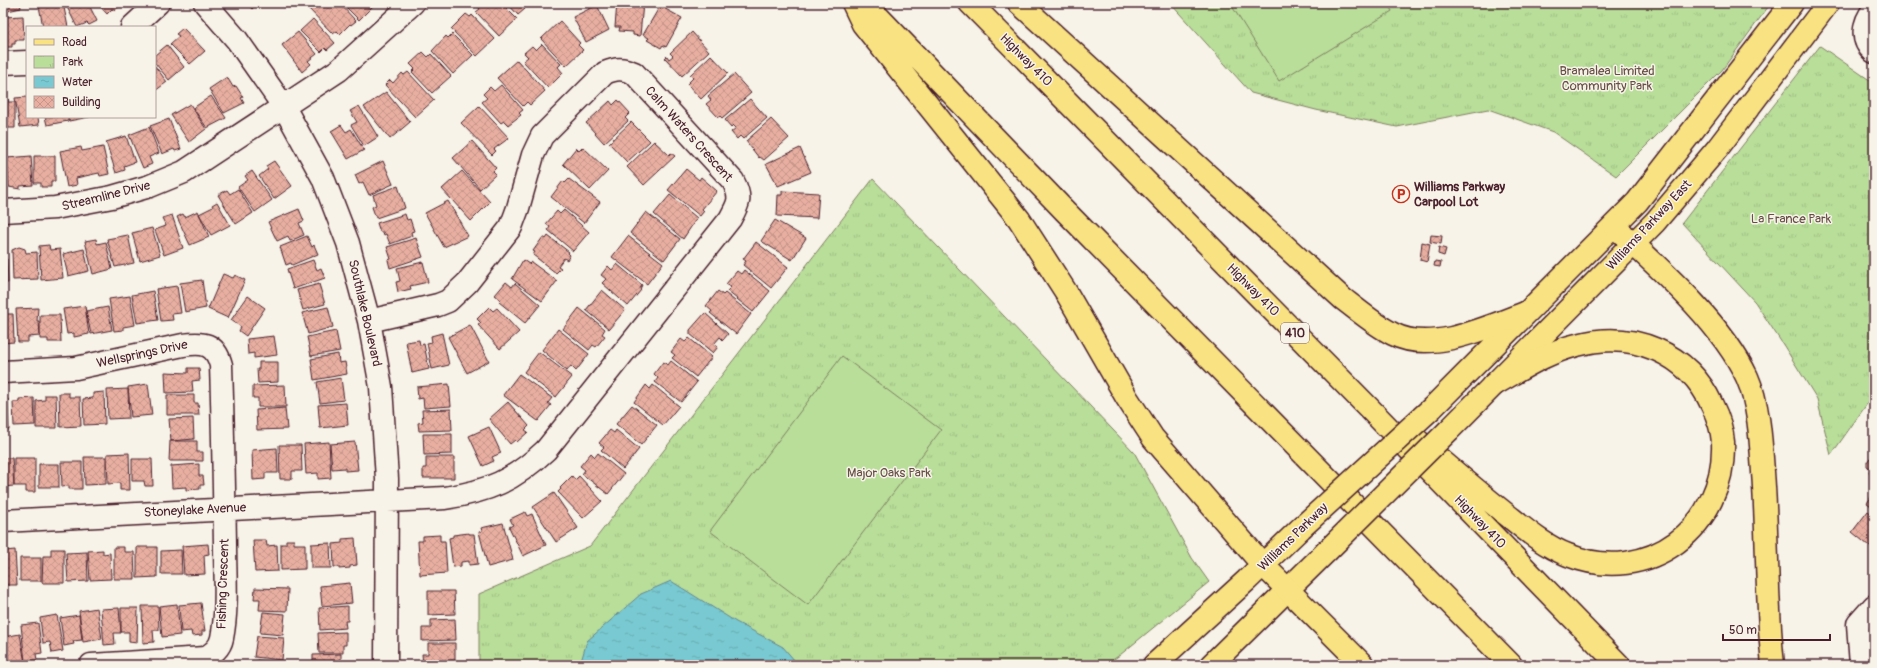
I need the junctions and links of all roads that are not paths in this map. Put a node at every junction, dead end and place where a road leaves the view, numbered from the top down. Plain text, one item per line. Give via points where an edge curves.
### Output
1 (158, 3) edge
2 (205, 3) edge
3 (413, 3) edge
4 (852, 3) edge
5 (865, 3) edge
6 (970, 3) edge
7 (1019, 3) edge
8 (1792, 3) edge
9 (1828, 3) edge
10 (1874, 9) edge
11 (133, 26) edge
12 (1874, 52) edge
13 (26, 62) edge
14 (3, 63) edge
15 (284, 107) junction
16 (3, 211) edge
17 (1614, 226) junction
18 (1633, 244) junction
19 (1525, 313) junction
20 (369, 321) junction
21 (3, 372) edge
22 (1493, 385) junction
23 (1368, 407) junction
24 (1432, 408) joint
25 (387, 501) junction
26 (224, 509) junction
27 (3, 520) edge
28 (1264, 565) junction
29 (1287, 590) junction
30 (1874, 606) edge
31 (91, 665) edge
32 (386, 665) edge
33 (1154, 665) edge
34 (1211, 665) edge
35 (1363, 665) edge
36 (1511, 665) edge
37 (1619, 665) edge
38 (1773, 665) edge
39 (1862, 665) edge

1 - 11 street
2 - 15 street, Southlake Boulevard via 237,40
3 - 15 street, Streamline Drive via 352,60
4 - 28 main road via 863,24 1019,219 1153,438
5 - 36 main road
6 - 23 main road, Highway 410 / 410
7 - 19 main road via 1343,299 1394,335 1414,341 1433,342 1487,328
8 - 17 main road, Williams Parkway East via 1671,160
9 - 18 main road, Williams Parkway East via 1717,149
10 - 12 street via 1864,31 1867,46
13 - 14 street
15 - 16 street, Streamline Drive via 184,172 150,186 68,206
15 - 20 street, Southlake Boulevard via 323,178 339,218
17 - 18 main road
17 - 19 main road, Williams Parkway East
18 - 22 main road, Williams Parkway East
18 - 38 main road via 1712,324 1732,350 1747,378 1760,427 1767,519 1768,623
19 - 24 main road, Williams Parkway East
20 - 25 street, Southlake Boulevard via 381,387
20 - 25 street, Calm Waters Crescent via 438,305 448,301 467,283 510,226 518,208 533,155 542,136 605,73 612,70 619,68 634,73 733,181 740,193 738,205 730,219 546,450 529,466 491,488 469,494
21 - 26 street, Wellsprings Drive via 76,368 183,345 201,343 211,348 218,354 221,365
22 - 23 main road via 1551,354 1593,342 1628,341 1675,358 1707,393 1721,427 1722,461 1718,484 1704,515 1688,533 1664,552 1638,561 1608,564 1568,555 1521,526 1395,421
22 - 29 main road, Williams Parkway East, bridge
23 - 37 main road, Highway 410 / 410
24 - 28 main road, Williams Parkway, bridge
25 - 26 street, Stoneylake Avenue
25 - 32 street, Southlake Boulevard
26 - 27 street, Stoneylake Avenue
26 - 31 street, Fishing Crescent via 225,601 222,638 216,650 200,659
28 - 29 main road
28 - 33 main road, Williams Parkway
29 - 34 main road
29 - 35 main road
30 - 39 street via 1858,624

